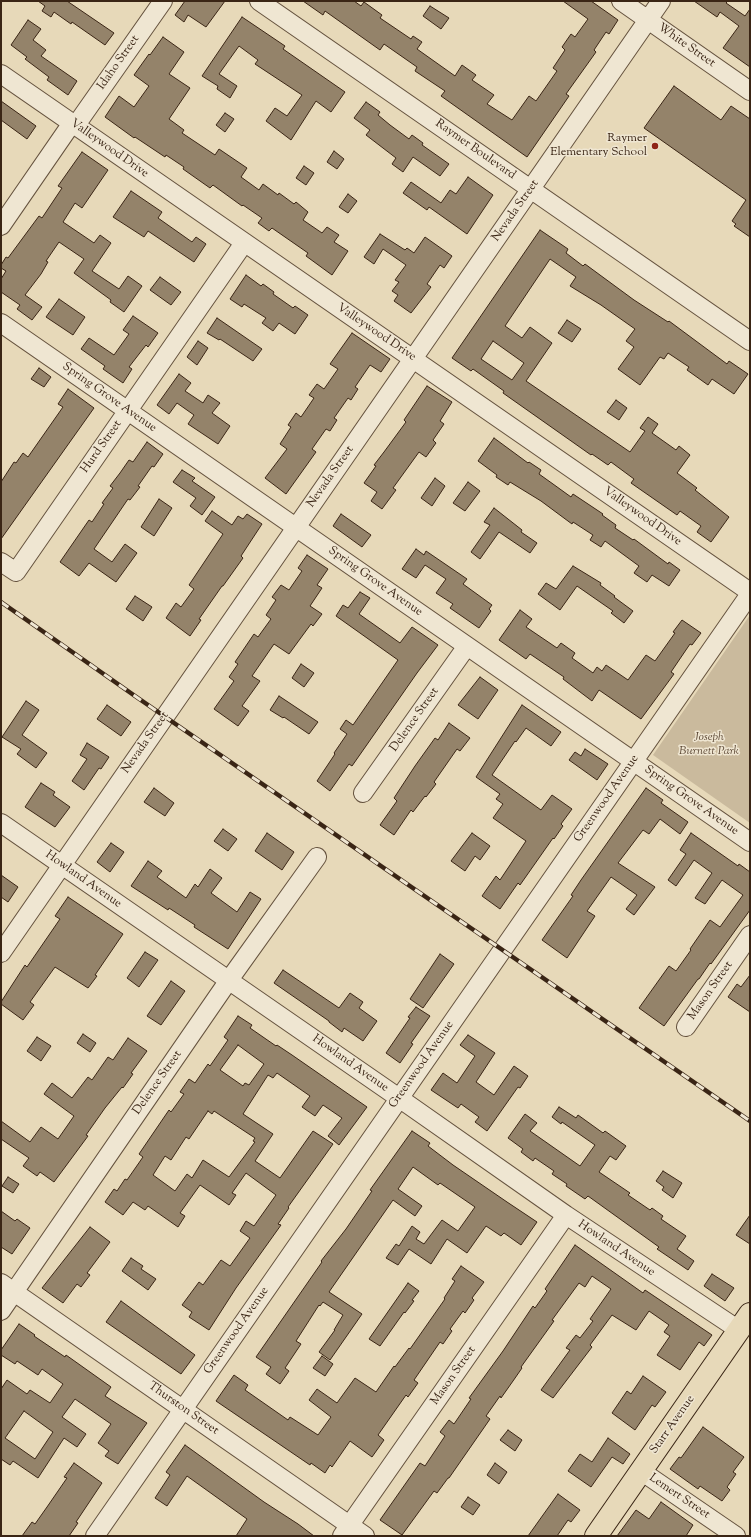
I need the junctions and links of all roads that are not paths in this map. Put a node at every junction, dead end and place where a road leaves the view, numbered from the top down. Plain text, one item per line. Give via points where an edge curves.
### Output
1 (163, 1) edge
2 (258, 1) edge
3 (621, 1) edge
4 (661, 1) edge
5 (648, 20) junction
6 (1, 74) edge
7 (750, 91) edge
8 (74, 124) junction
9 (531, 189) junction
10 (1, 226) edge
11 (244, 243) junction
12 (1, 322) edge
13 (750, 341) edge
14 (413, 359) junction
15 (128, 410) junction
16 (296, 527) junction
17 (8, 567) edge
18 (750, 593) edge
19 (467, 646) junction
20 (634, 761) junction
21 (363, 793) dead end
22 (1, 823) edge
23 (750, 842) edge
24 (317, 857) dead end
25 (62, 865) junction
26 (750, 935) edge
27 (1, 953) edge
28 (229, 980) junction
29 (686, 1027) dead end
30 (399, 1098) junction
31 (566, 1215) junction
32 (8, 1287) edge
33 (1, 1311) edge
34 (744, 1322) edge
35 (183, 1409) junction
36 (641, 1471) junction
37 (345, 1530) edge
38 (95, 1536) edge
39 (365, 1536) edge
40 (596, 1536) edge
41 (736, 1536) edge

1 - 8 street, Idaho Street
2 - 9 street, Raymer Boulevard
3 - 5 street, White Street
4 - 5 street, Nevada Street
5 - 7 street, White Street
5 - 9 street, Nevada Street
6 - 8 street, Valleywood Drive
8 - 10 street, Idaho Street
8 - 11 street, Valleywood Drive
9 - 13 street, Raymer Boulevard
9 - 14 street, Nevada Street
11 - 14 street, Valleywood Drive
11 - 15 street, Hurd Street
12 - 15 street, Spring Grove Avenue
14 - 16 street, Nevada Street
14 - 18 street, Valleywood Drive
15 - 16 street, Spring Grove Avenue
15 - 17 street, Hurd Street
16 - 19 street, Spring Grove Avenue
16 - 25 street, Nevada Street
18 - 20 street, Greenwood Avenue
19 - 20 street, Spring Grove Avenue
19 - 21 street, Delence Street
20 - 23 street, Spring Grove Avenue
20 - 30 street, Greenwood Avenue
22 - 25 street, Howland Avenue
24 - 28 street, Delence Street
25 - 27 street, Nevada Street
25 - 28 street, Howland Avenue
26 - 29 street, Mason Street
28 - 30 street, Howland Avenue
28 - 32 street, Delence Street
30 - 31 street, Howland Avenue
30 - 35 street, Greenwood Avenue
31 - 34 street, Howland Avenue
31 - 37 street, Mason Street
32 - 33 street, Delence Street
32 - 35 street, Thurston Street
34 - 36 main road, Starr Avenue
35 - 37 street, Thurston Street
35 - 38 street, Greenwood Avenue
36 - 40 main road, Starr Avenue
36 - 41 street, Lemert Street
37 - 39 street, Thurston Street

